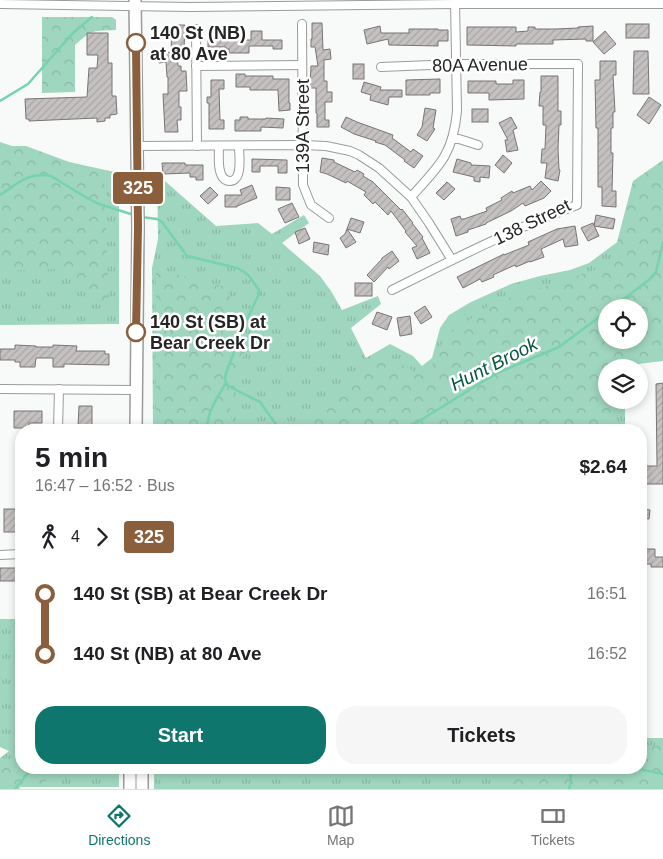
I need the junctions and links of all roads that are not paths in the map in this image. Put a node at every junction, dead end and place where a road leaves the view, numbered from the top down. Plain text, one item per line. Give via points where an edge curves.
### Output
1 (455, 2) edge
2 (135, 3) edge
3 (0, 4) edge
4 (663, 4) edge
5 (302, 24) dead end
6 (196, 29) dead end
7 (456, 64) junction
8 (578, 64) joint
9 (302, 65) junction
10 (196, 66) junction
11 (382, 67) dead end
12 (452, 139) junction
13 (303, 145) junction
14 (478, 145) dead end
15 (136, 146) junction
16 (197, 146) junction
17 (219, 146) junction
18 (239, 146) junction
19 (411, 197) junction
20 (329, 218) dead end
21 (452, 260) junction
22 (392, 290) dead end
23 (0, 389) edge
24 (60, 389) junction
25 (136, 390) junction
26 (58, 424) edge
27 (136, 424) edge
28 (15, 554) edge
29 (0, 555) edge
30 (130, 774) edge
31 (142, 774) edge
32 (130, 789) edge
33 (142, 789) edge

1 - 2 street via 190,7
1 - 4 street
1 - 7 street
2 - 3 street
2 - 15 main road
5 - 9 street, 139A Street
6 - 10 street
7 - 8 street, 80A Avenue
7 - 11 street, 80A Avenue
7 - 12 street
8 - 21 street, 138 Street via 576,205
9 - 10 street
9 - 13 street, 139A Street
10 - 16 street
12 - 14 street
12 - 19 street via 436,170
13 - 18 street
13 - 19 street via 339,148 359,155
13 - 20 street, 139A Street via 303,185 311,205
15 - 16 street
15 - 25 main road
16 - 17 street
17 - 18 street
17 - 18 street via 219,172 222,178 231,181 239,172
19 - 21 street
21 - 22 street, 138 Street
23 - 24 street
24 - 25 street
24 - 26 street
25 - 27 main road
28 - 29 street
30 - 32 main road
31 - 33 main road

